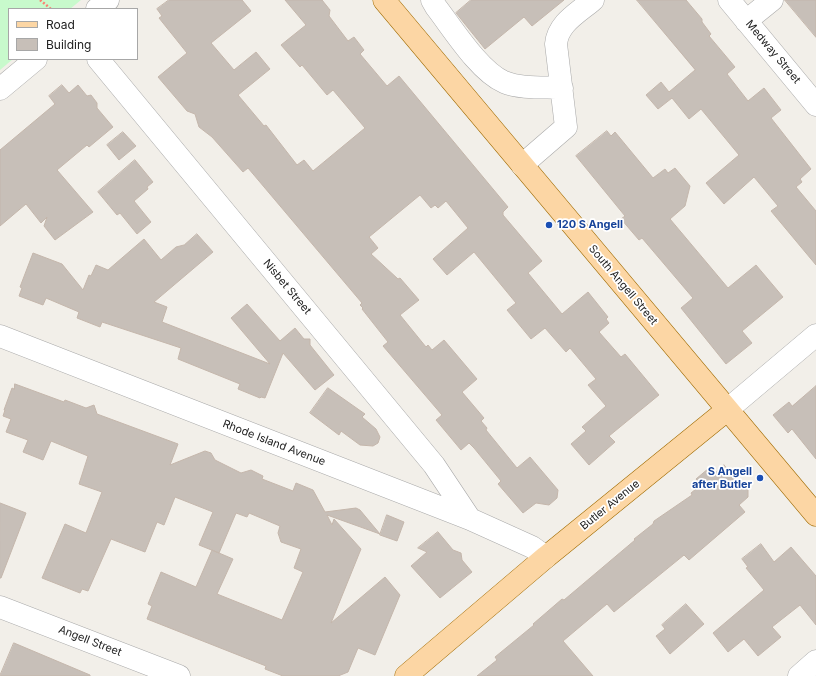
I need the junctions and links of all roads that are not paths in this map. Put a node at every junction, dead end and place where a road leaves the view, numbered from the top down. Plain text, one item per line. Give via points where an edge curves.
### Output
1 (108, 0) edge
2 (384, 0) edge
3 (432, 0) edge
4 (594, 0) edge
5 (729, 0) edge
6 (772, 0) edge
7 (98, 8) edge
8 (746, 21) junction
9 (35, 60) edge
10 (99, 60) edge
11 (562, 88) junction
12 (0, 89) edge
13 (816, 105) edge
14 (522, 165) junction
15 (816, 335) edge
16 (0, 336) edge
17 (727, 410) junction
18 (816, 515) edge
19 (470, 519) junction
20 (546, 557) junction
21 (0, 607) edge
22 (816, 661) edge
23 (179, 676) edge
24 (406, 676) edge
25 (799, 676) edge

1 - 7 street
2 - 14 main road, South Angell Street
3 - 11 street via 481,64 497,78 514,85
4 - 11 street via 563,25 557,35
5 - 8 street, Medway Street
6 - 8 street
8 - 13 street, Medway Street
9 - 12 street
10 - 19 street, Nisbet Street via 434,465
11 - 14 street via 566,122 563,131
14 - 17 main road, South Angell Street
15 - 17 street, Butler Avenue
16 - 19 street, Rhode Island Avenue
17 - 18 main road, South Angell Street
17 - 20 main road, Butler Avenue
19 - 20 street, Rhode Island Avenue via 532,547
20 - 24 main road, Butler Avenue
21 - 23 street, Angell Street
22 - 25 street

